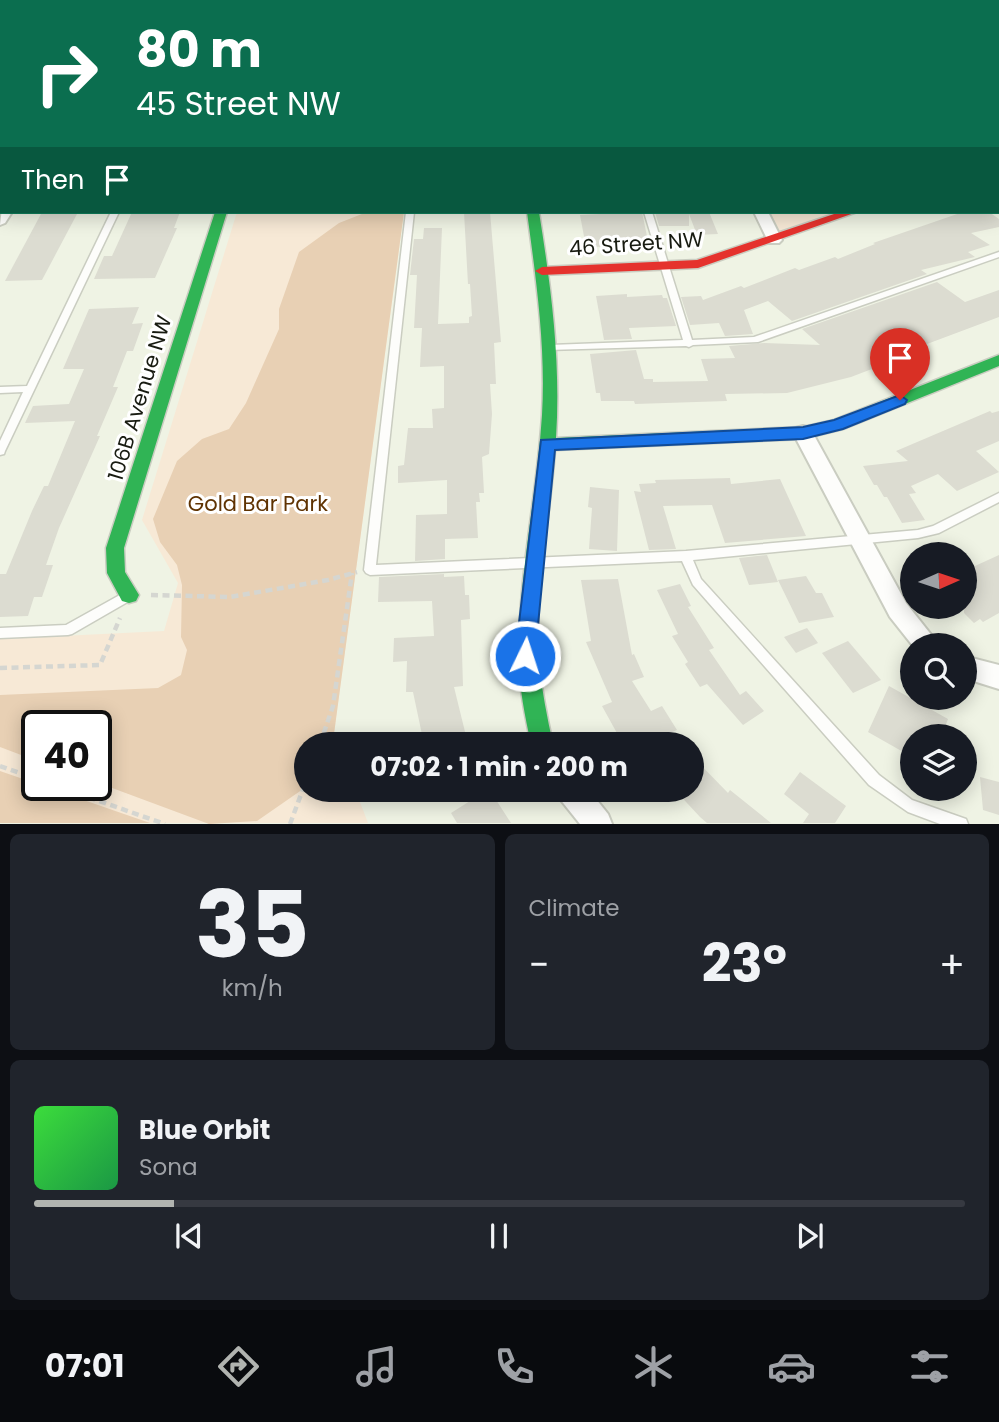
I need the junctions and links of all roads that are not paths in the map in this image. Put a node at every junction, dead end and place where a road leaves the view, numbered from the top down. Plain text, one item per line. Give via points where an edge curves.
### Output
1 (115, 214) edge
2 (220, 214) edge
3 (410, 214) edge
4 (533, 214) edge
5 (649, 214) edge
6 (762, 214) edge
7 (846, 214) edge
8 (774, 240) junction
9 (999, 254) edge
10 (664, 267) junction
11 (542, 271) junction
12 (689, 344) junction
13 (550, 348) junction
14 (999, 360) edge
15 (30, 389) junction
16 (0, 390) edge
17 (803, 433) junction
18 (547, 444) junction
19 (0, 451) edge
20 (999, 497) edge
21 (860, 540) junction
22 (686, 556) junction
23 (535, 562) junction
24 (129, 595) joint
25 (0, 633) edge
26 (917, 633) edge
27 (977, 671) edge
28 (994, 676) edge
29 (539, 732) edge
30 (580, 802) edge
31 (598, 824) edge
32 (961, 824) edge

1 - 15 lane
2 - 24 street, 106B Avenue NW via 115,548 117,579
3 - 23 lane via 370,569
4 - 11 street
5 - 10 lane
6 - 8 street
7 - 8 street, 46 Street NW
8 - 10 street, 46 Street NW via 709,262
9 - 12 lane via 764,338
10 - 11 street, 46 Street NW
10 - 12 lane
11 - 13 street
12 - 13 lane
13 - 18 street
14 - 17 street via 837,425
15 - 16 lane
15 - 19 lane
17 - 18 street
17 - 21 street
18 - 23 street
20 - 21 lane via 935,530
21 - 22 lane
21 - 26 street via 898,610
22 - 23 lane
22 - 32 lane via 697,582 874,780 908,805
23 - 29 street via 525,656
24 - 25 lane via 68,630
27 - 28 street
30 - 31 street

